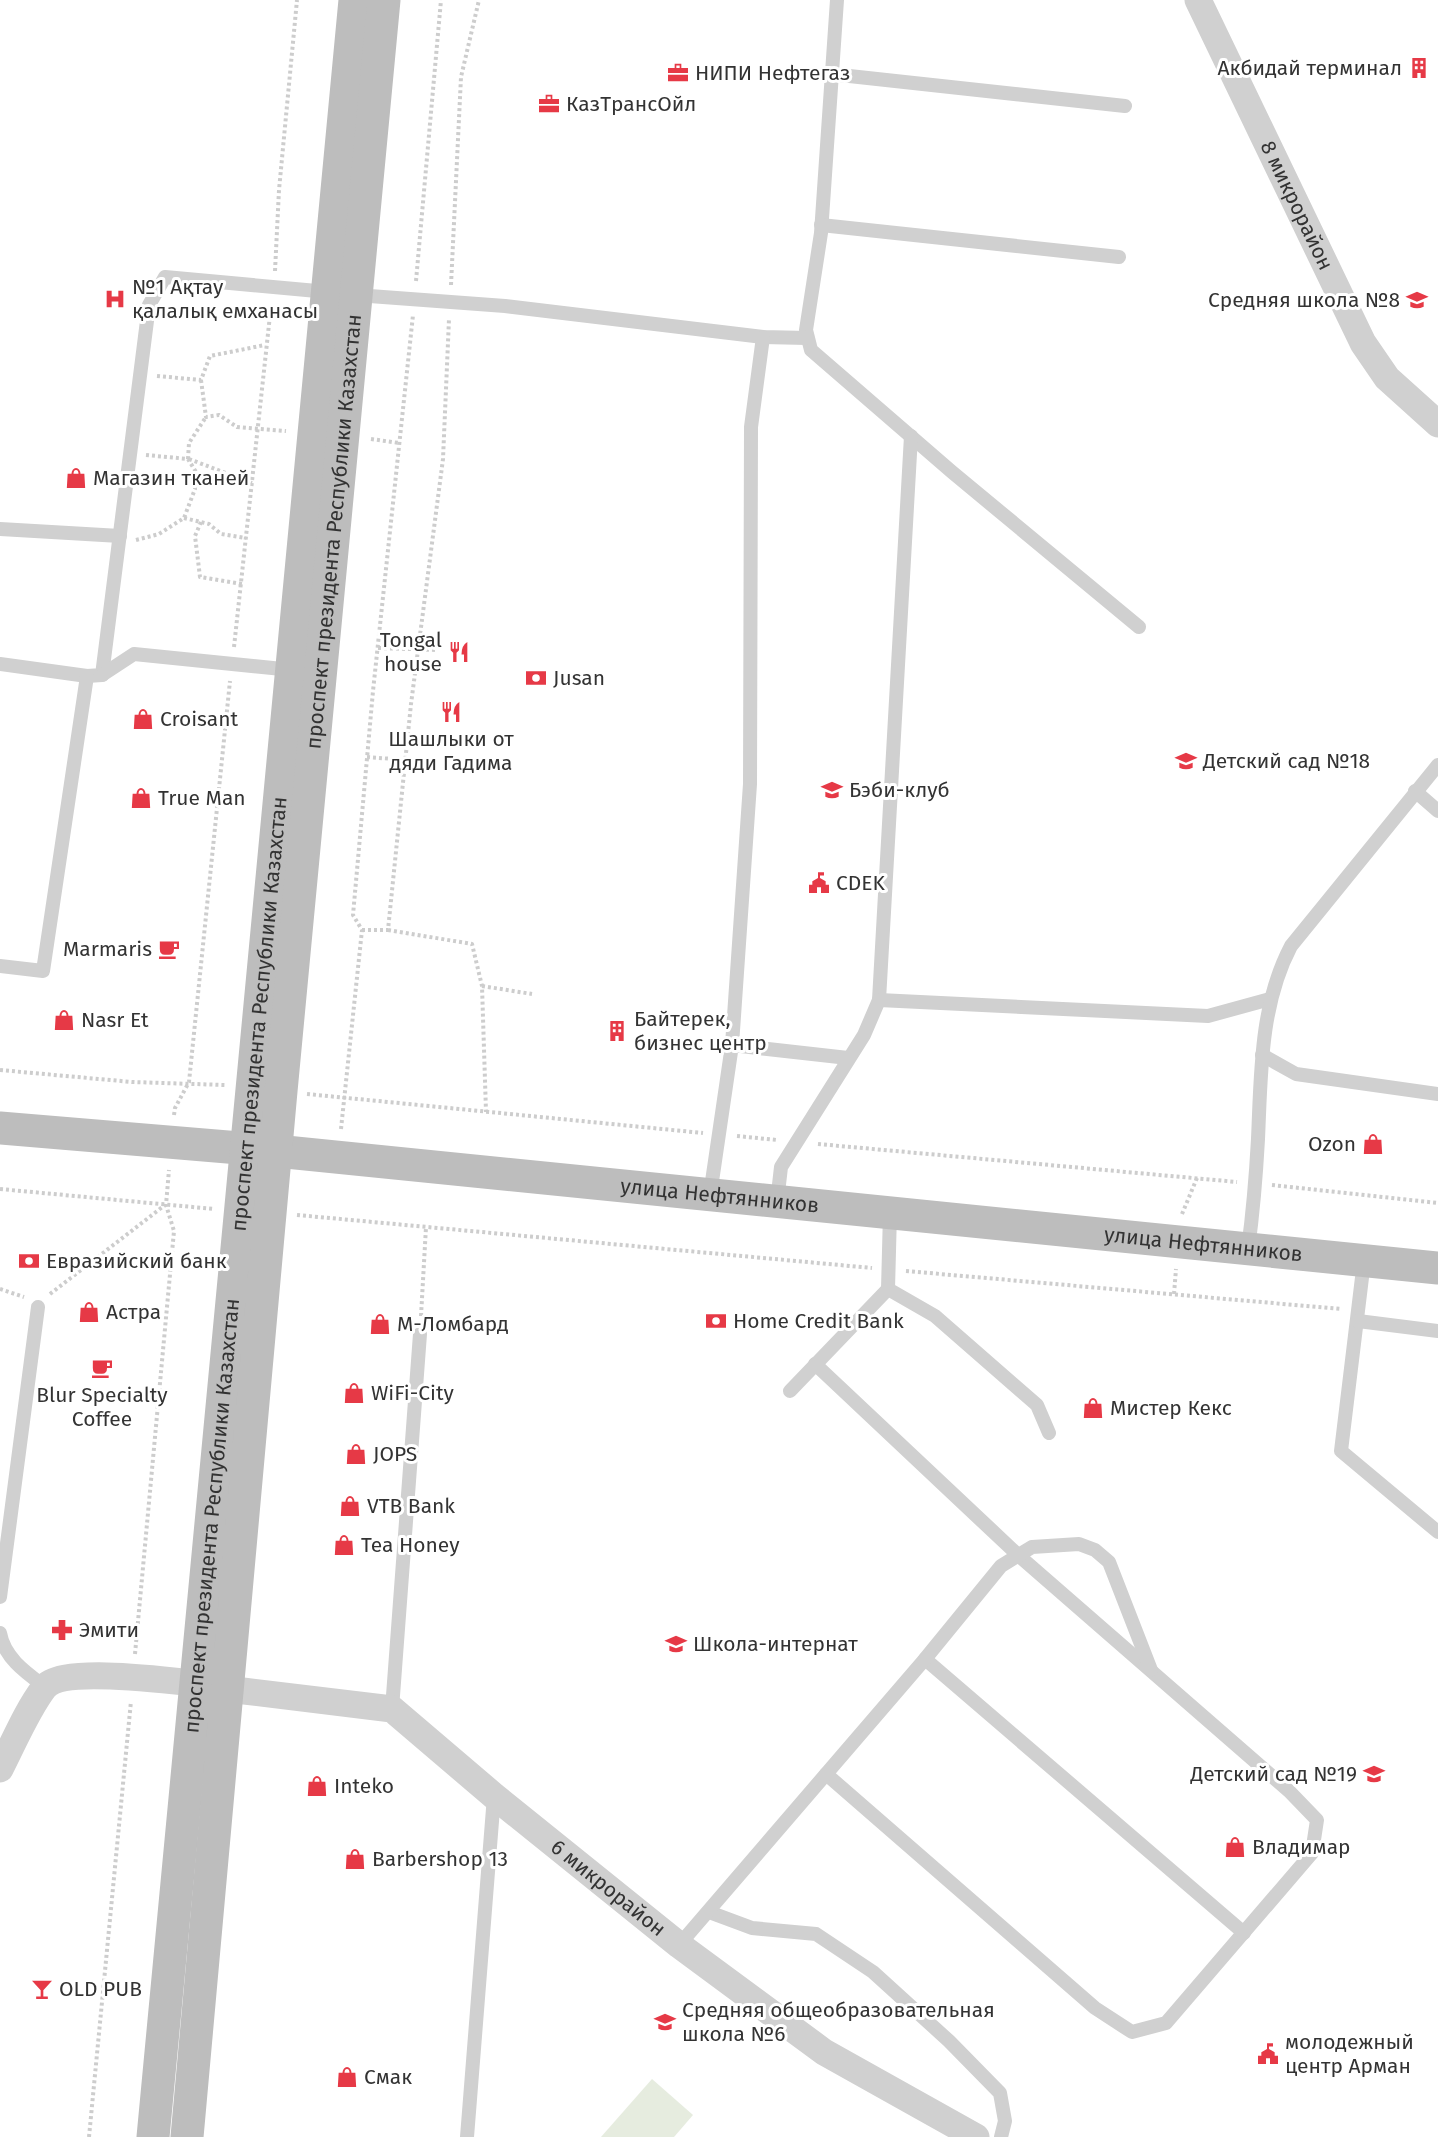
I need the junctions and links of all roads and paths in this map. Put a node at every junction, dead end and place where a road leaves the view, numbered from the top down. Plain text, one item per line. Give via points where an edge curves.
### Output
1 (297, 0) edge
2 (356, 0) edge
3 (384, 0) edge
4 (441, 0) edge
5 (479, 0) edge
6 (837, 0) edge
7 (1198, 0) edge
8 (831, 74) junction
9 (1125, 106) dead end
10 (821, 225) junction
11 (1119, 257) dead end
12 (274, 286) junction
13 (342, 293) junction
14 (414, 299) junction
15 (450, 302) junction
16 (763, 337) junction
17 (807, 338) junction
18 (265, 345) junction
19 (140, 375) junction
20 (201, 380) junction
21 (206, 417) junction
22 (1438, 424) edge
23 (257, 429) junction
24 (315, 432) junction
25 (910, 436) junction
26 (130, 454) junction
27 (188, 459) junction
28 (252, 483) junction
29 (184, 518) junction
30 (201, 522) junction
31 (0, 529) edge
32 (246, 538) junction
33 (119, 540) junction
34 (242, 584) junction
35 (1139, 627) dead end
36 (378, 648) junction
37 (418, 649) junction
38 (437, 650) dead end
39 (0, 664) edge
40 (232, 664) junction
41 (292, 670) junction
42 (102, 675) junction
43 (87, 676) junction
44 (368, 757) junction
45 (405, 760) junction
46 (419, 761) dead end
47 (1438, 765) edge
48 (1415, 791) junction
49 (1438, 811) edge
50 (362, 930) junction
51 (388, 930) junction
52 (0, 966) edge
53 (482, 986) junction
54 (532, 994) dead end
55 (1270, 999) junction
56 (879, 1000) junction
57 (732, 1045) junction
58 (1262, 1055) junction
59 (849, 1059) junction
60 (1438, 1094) edge
61 (486, 1112) dead end
62 (0, 1128) edge
63 (171, 1142) junction
64 (261, 1150) junction
65 (339, 1157) junction
66 (0, 1189) edge
67 (710, 1195) junction
68 (777, 1202) junction
69 (166, 1205) junction
70 (256, 1213) junction
71 (890, 1213) junction
72 (426, 1227) junction
73 (1248, 1249) junction
74 (1364, 1261) junction
75 (1438, 1268) edge
76 (888, 1270) junction
77 (0, 1289) edge
78 (888, 1289) junction
79 (38, 1300) junction
80 (1358, 1316) junction
81 (1438, 1331) edge
82 (420, 1334) joint
83 (815, 1364) junction
84 (790, 1391) dead end
85 (1049, 1433) dead end
86 (1438, 1532) edge
87 (1018, 1555) junction
88 (0, 1597) edge
89 (1, 1642) edge
90 (925, 1659) junction
91 (1152, 1672) junction
92 (133, 1679) junction
93 (45, 1686) junction
94 (212, 1686) junction
95 (392, 1709) junction
96 (0, 1769) edge
97 (826, 1774) junction
98 (494, 1796) junction
99 (709, 1912) junction
100 (1244, 1933) junction
101 (679, 1945) junction
102 (89, 2137) edge
103 (153, 2137) edge
104 (187, 2137) edge
105 (467, 2137) edge
106 (976, 2137) edge
107 (1001, 2137) edge

1 - 12 path
2 - 13 main road, проспект президента Республики Казахстан
3 - 13 main road, проспект президента Республики Казахстан
4 - 14 path
5 - 15 path via 461,77
6 - 8 lane
7 - 22 street, 8 микрорайон via 1363,343 1387,378
8 - 9 lane
8 - 10 lane
10 - 11 lane
10 - 17 lane
12 - 13 lane
12 - 18 path
12 - 19 lane via 165,277 149,305
13 - 14 lane
13 - 24 main road, проспект президента Республики Казахстан
13 - 64 main road, проспект президента Республики Казахстан
14 - 15 lane
14 - 36 path
15 - 16 lane
15 - 37 path via 443,459
16 - 17 lane
16 - 57 lane via 751,427 750,784
17 - 25 lane via 811,350
18 - 20 path via 210,356
18 - 23 path
19 - 20 path
19 - 26 lane
20 - 21 path
21 - 23 path via 219,415 237,427
21 - 27 path via 189,443
23 - 24 path
23 - 28 path
24 - 41 main road, проспект президента Республики Казахстан
25 - 35 lane
25 - 56 lane
26 - 27 path
26 - 33 lane
27 - 28 path
27 - 29 path via 196,472 195,489
28 - 32 path
29 - 30 path
29 - 33 path via 159,534
30 - 32 path via 221,534
30 - 34 path via 195,536 200,577
31 - 33 lane
32 - 34 path
33 - 42 lane
34 - 40 path
36 - 37 path
36 - 44 path
37 - 38 path
37 - 45 path
39 - 43 lane
40 - 41 lane
40 - 42 lane via 134,654
40 - 63 path via 189,1082 175,1108
41 - 64 main road, проспект президента Республики Казахстан
42 - 43 lane
43 - 52 lane via 43,971
44 - 45 path
44 - 50 path via 353,915
45 - 46 path
45 - 51 path
47 - 48 lane
48 - 49 lane
48 - 55 lane via 1291,946 1277,972
50 - 51 path
50 - 65 path
51 - 53 path via 472,944
53 - 54 path
53 - 61 path
55 - 56 lane via 1208,1016
55 - 58 lane
56 - 59 lane
57 - 59 lane
57 - 67 lane
58 - 60 lane via 1296,1074
58 - 73 lane via 1256,1184
59 - 68 lane via 781,1167
62 - 63 main road, улица Нефтянников
63 - 64 main road, улица Нефтянников
63 - 69 path
64 - 65 main road, улица Нефтянников
64 - 70 main road, проспект президента Республики Казахстан
65 - 67 main road, улица Нефтянников
66 - 69 path
67 - 68 main road, улица Нефтянников
68 - 71 main road, улица Нефтянников
69 - 70 path
69 - 79 path via 62,1287
69 - 92 path via 174,1231
70 - 72 path
70 - 94 main road, проспект президента Республики Казахстан
71 - 73 main road, улица Нефтянников
71 - 76 lane
72 - 76 path
72 - 82 path
73 - 74 main road, улица Нефтянников
74 - 75 main road, улица Нефтянников
74 - 80 lane
76 - 78 lane
76 - 80 path
77 - 79 path
78 - 83 lane
78 - 85 lane via 935,1317 1037,1405
79 - 88 lane
80 - 81 lane
80 - 86 lane via 1341,1451
82 - 95 lane
83 - 84 lane
83 - 87 lane
87 - 90 lane via 1000,1566
87 - 91 lane
87 - 91 lane via 1032,1546 1079,1544 1095,1550 1109,1562
89 - 93 lane via 24,1671
90 - 97 lane
90 - 100 lane
91 - 100 lane via 1317,1820 1312,1853
92 - 93 street via 82,1675 61,1677
92 - 94 street
92 - 102 path
93 - 96 street
94 - 95 street
94 - 103 main road, проспект президента Республики Казахстан
94 - 104 main road, проспект президента Республики Казахстан
95 - 98 street, 6 микрорайон
97 - 99 lane
97 - 100 lane via 1095,2008 1132,2031 1166,2023
98 - 101 street, 6 микрорайон
98 - 105 lane
99 - 101 lane
99 - 107 lane via 752,1928 816,1934 873,1972 1000,2093 1005,2121
101 - 106 street, 6 микрорайон via 824,2052

